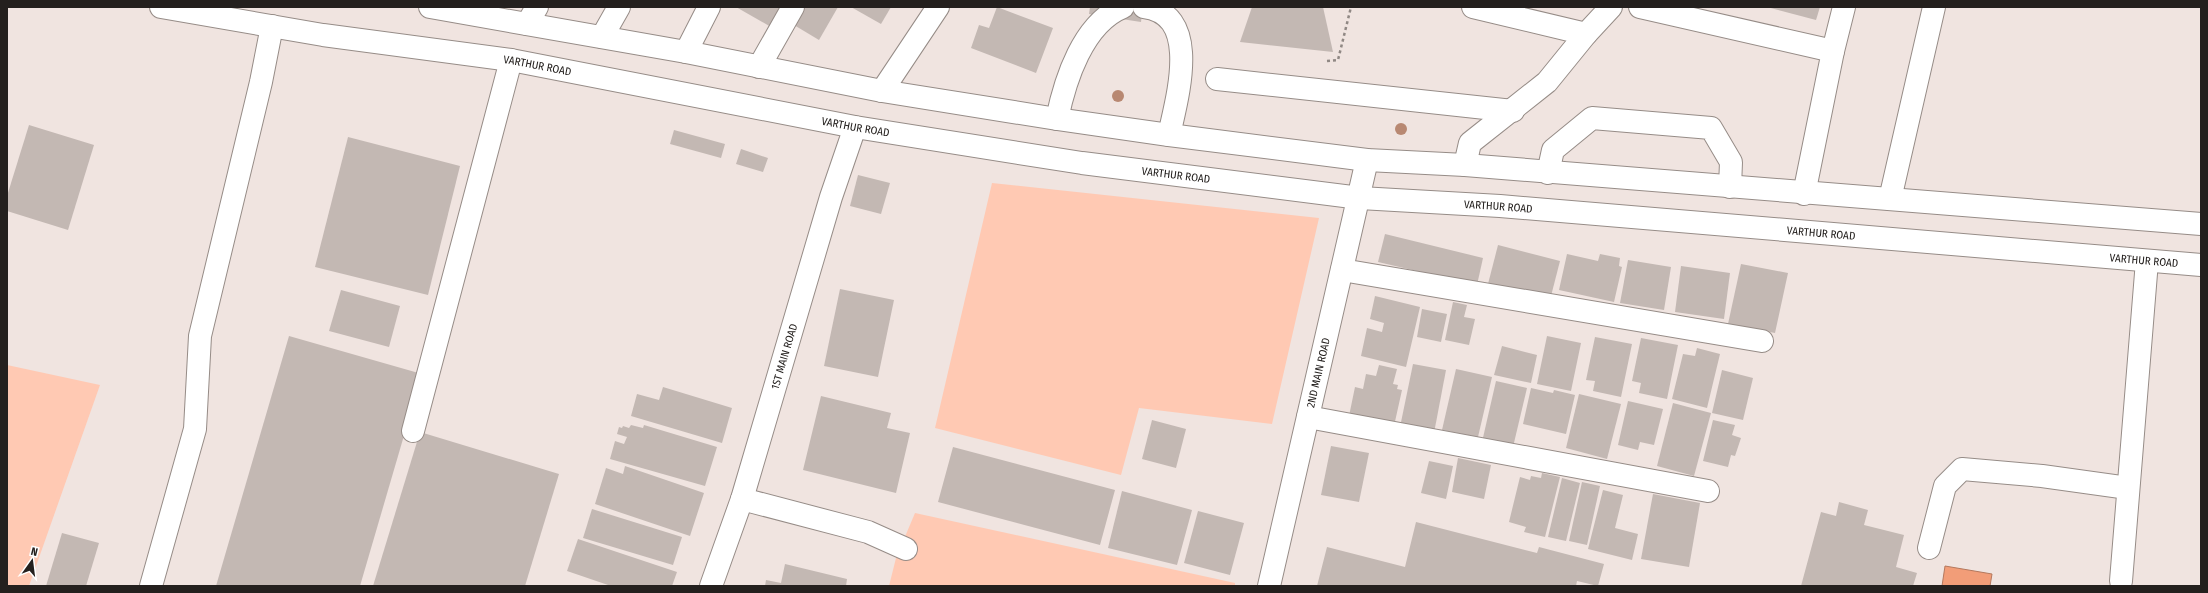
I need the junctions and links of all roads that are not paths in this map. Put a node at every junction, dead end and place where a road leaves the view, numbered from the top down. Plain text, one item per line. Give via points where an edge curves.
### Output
1 (161, 7) edge
2 (430, 7) edge
3 (619, 7) edge
4 (709, 7) edge
5 (793, 7) edge
6 (938, 7) edge
7 (1123, 7) edge
8 (1144, 7) edge
9 (1474, 7) edge
10 (1611, 7) edge
11 (1640, 7) edge
12 (1844, 7) edge
13 (1934, 7) edge
14 (484, 11) edge
15 (532, 16) edge
16 (272, 26) junction
17 (1586, 34) junction
18 (602, 37) junction
19 (1833, 50) junction
20 (686, 52) junction
21 (511, 60) junction
22 (759, 67) junction
23 (1218, 79) dead end
24 (882, 91) junction
25 (1513, 111) junction
26 (1057, 119) junction
27 (855, 127) junction
28 (1169, 135) junction
29 (1367, 160) junction
30 (1464, 165) junction
31 (1548, 173) junction
32 (1730, 187) junction
33 (1804, 194) junction
34 (1360, 198) junction
35 (1890, 199) junction
36 (2201, 224) edge
37 (2147, 261) junction
38 (2201, 265) edge
39 (1342, 270) junction
40 (1762, 341) dead end
41 (1308, 418) junction
42 (413, 431) dead end
43 (2128, 488) junction
44 (1708, 491) dead end
45 (742, 499) junction
46 (1929, 548) dead end
47 (906, 549) dead end
48 (2121, 581) dead end
49 (151, 586) edge
50 (711, 586) edge
51 (1269, 586) edge

1 - 16 main road, VARTHUR ROAD
2 - 14 main road
3 - 18 main road
4 - 20 main road
5 - 22 main road
6 - 24 main road
7 - 26 main road via 1112,12 1095,27 1074,64 1062,94
8 - 28 main road via 1156,8 1172,22 1181,42 1181,72
9 - 17 main road
10 - 17 main road
11 - 19 main road
12 - 19 main road
13 - 35 main road
14 - 15 main road
15 - 18 main road
16 - 21 main road, VARTHUR ROAD
16 - 49 main road via 200,336 195,430
17 - 25 main road via 1547,82
18 - 20 main road
19 - 33 main road
20 - 22 main road
21 - 27 main road, VARTHUR ROAD
21 - 42 main road
22 - 24 main road
23 - 25 main road
24 - 26 main road
25 - 30 main road via 1470,143
26 - 28 main road
27 - 34 main road, VARTHUR ROAD via 1082,164
27 - 45 main road, 1ST MAIN ROAD via 831,197
28 - 29 main road
29 - 30 main road
29 - 34 main road, 2ND MAIN ROAD
30 - 31 main road
31 - 32 main road
31 - 32 main road via 1552,150 1592,118 1711,128 1730,162
32 - 33 main road
33 - 35 main road
34 - 37 main road, VARTHUR ROAD via 1508,207
34 - 39 main road, 2ND MAIN ROAD
35 - 36 main road
37 - 38 main road, VARTHUR ROAD
37 - 43 main road
39 - 40 main road
39 - 41 main road, 2ND MAIN ROAD
41 - 44 main road
41 - 51 main road, 2ND MAIN ROAD
43 - 46 main road via 2042,476 1962,469 1944,486
43 - 48 main road
45 - 47 main road via 868,532
45 - 50 main road, 1ST MAIN ROAD

